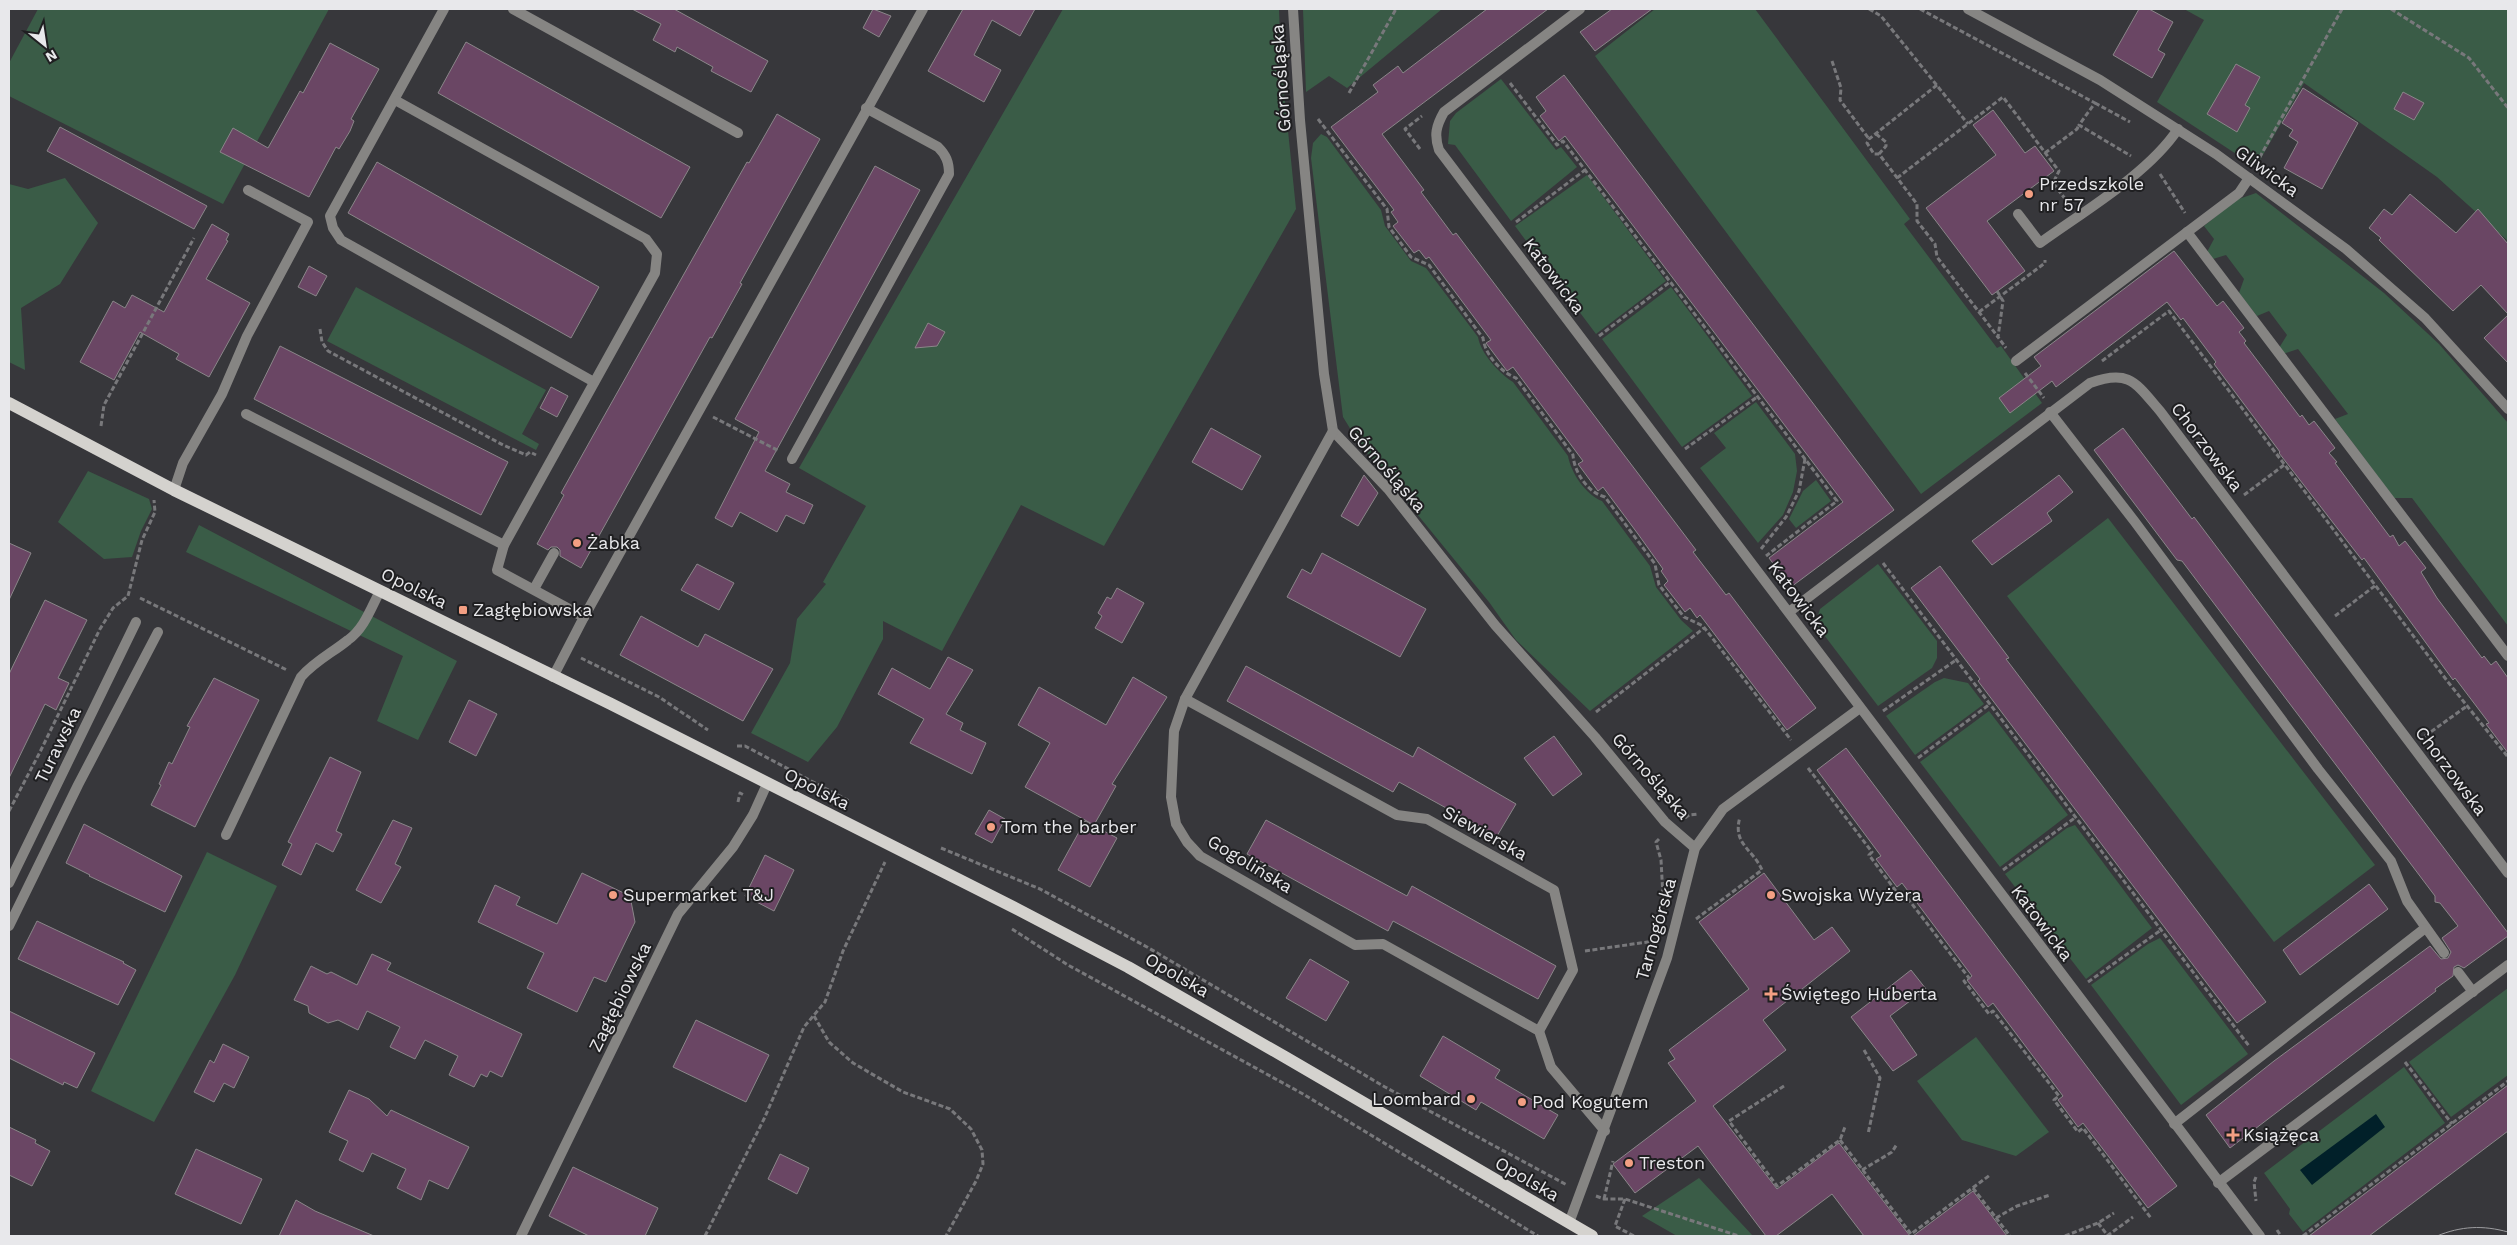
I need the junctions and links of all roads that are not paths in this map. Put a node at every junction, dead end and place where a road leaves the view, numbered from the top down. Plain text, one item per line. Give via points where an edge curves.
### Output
1 (444, 9) edge
2 (513, 9) edge
3 (923, 9) edge
4 (1293, 9) edge
5 (1580, 9) edge
6 (1968, 9) edge
7 (395, 100) junction
8 (866, 108) junction
9 (2178, 129) junction
10 (738, 133) dead end
11 (2249, 178) junction
12 (248, 190) dead end
13 (2018, 214) dead end
14 (2190, 229) junction
15 (2016, 361) dead end
16 (594, 382) junction
17 (9, 403) edge
18 (2508, 409) edge
19 (2050, 412) junction
20 (246, 414) dead end
21 (1333, 431) junction
22 (792, 459) road end
23 (174, 490) junction
24 (504, 545) junction
25 (554, 553) dead end
26 (534, 589) junction
27 (380, 591) junction
28 (1789, 612) junction
29 (584, 617) junction
30 (136, 622) dead end
31 (158, 632) dead end
32 (2508, 656) edge
33 (553, 677) junction
34 (1185, 699) junction
35 (1860, 708) junction
36 (767, 784) junction
37 (226, 835) dead end
38 (1695, 848) junction
39 (2508, 873) edge
40 (9, 883) edge
41 (9, 926) edge
42 (2424, 929) junction
43 (2444, 954) dead end
44 (2508, 965) edge
45 (2458, 972) dead end
46 (2473, 992) junction
47 (1539, 1031) junction
48 (2174, 1124) junction
49 (1605, 1131) junction
50 (2218, 1183) junction
51 (1569, 1223) junction
52 (521, 1236) edge
53 (1592, 1236) edge
54 (2260, 1236) edge

1 - 7 street
2 - 10 street
3 - 8 street
4 - 21 street, Górnośląska via 1322,354
5 - 28 street, Katowicka via 1444,112 1437,124 1435,138 1439,150
6 - 9 street, Gliwicka via 2100,80
7 - 16 street via 330,216 337,234 342,240
7 - 16 street via 646,240 653,247 657,254 655,273
8 - 22 street via 938,147 944,153 949,174
8 - 29 street
9 - 11 street, Gliwicka
9 - 13 street via 2166,147 2146,165 2040,243
11 - 14 street via 2239,193
11 - 18 street, Gliwicka via 2346,249 2426,318
12 - 23 street via 308,222 247,336 222,394 183,463
14 - 15 street
14 - 32 street via 2359,462
16 - 24 street
17 - 23 main road, Opolska
19 - 28 street, Chorzowska
19 - 39 street, Chorzowska via 2090,383 2109,376 2123,377 2141,389
19 - 42 street via 2391,861 2407,901
20 - 24 street
21 - 34 street, Gogolińska
21 - 38 street, Górnośląska via 1388,489 1494,625 1582,722 1665,822
23 - 27 main road, Opolska
24 - 26 street via 497,570
25 - 26 street
26 - 29 street
27 - 33 main road, Opolska
27 - 37 street via 360,628 349,640 310,666 301,677
28 - 35 street, Katowicka
29 - 33 street
30 - 40 street, Turawska
31 - 41 street
33 - 36 main road, Opolska
34 - 47 street, Gogolińska via 1174,731 1171,796 1176,824 1200,856 1355,945 1383,944
34 - 47 street, Siewierska via 1397,815 1427,819 1554,890 1573,970
35 - 38 street, Tarnogórska via 1723,809
35 - 48 street, Katowicka
36 - 51 main road, Opolska via 1128,967
36 - 52 street, Zagłębiowska via 733,847 678,914
38 - 49 street, Tarnogórska via 1667,958
42 - 43 street
42 - 48 street
44 - 46 street
45 - 46 street
46 - 50 street
47 - 49 street via 1552,1068
48 - 50 street, Katowicka
49 - 51 street, Tarnogórska
50 - 54 street, Katowicka
51 - 53 main road, Opolska

